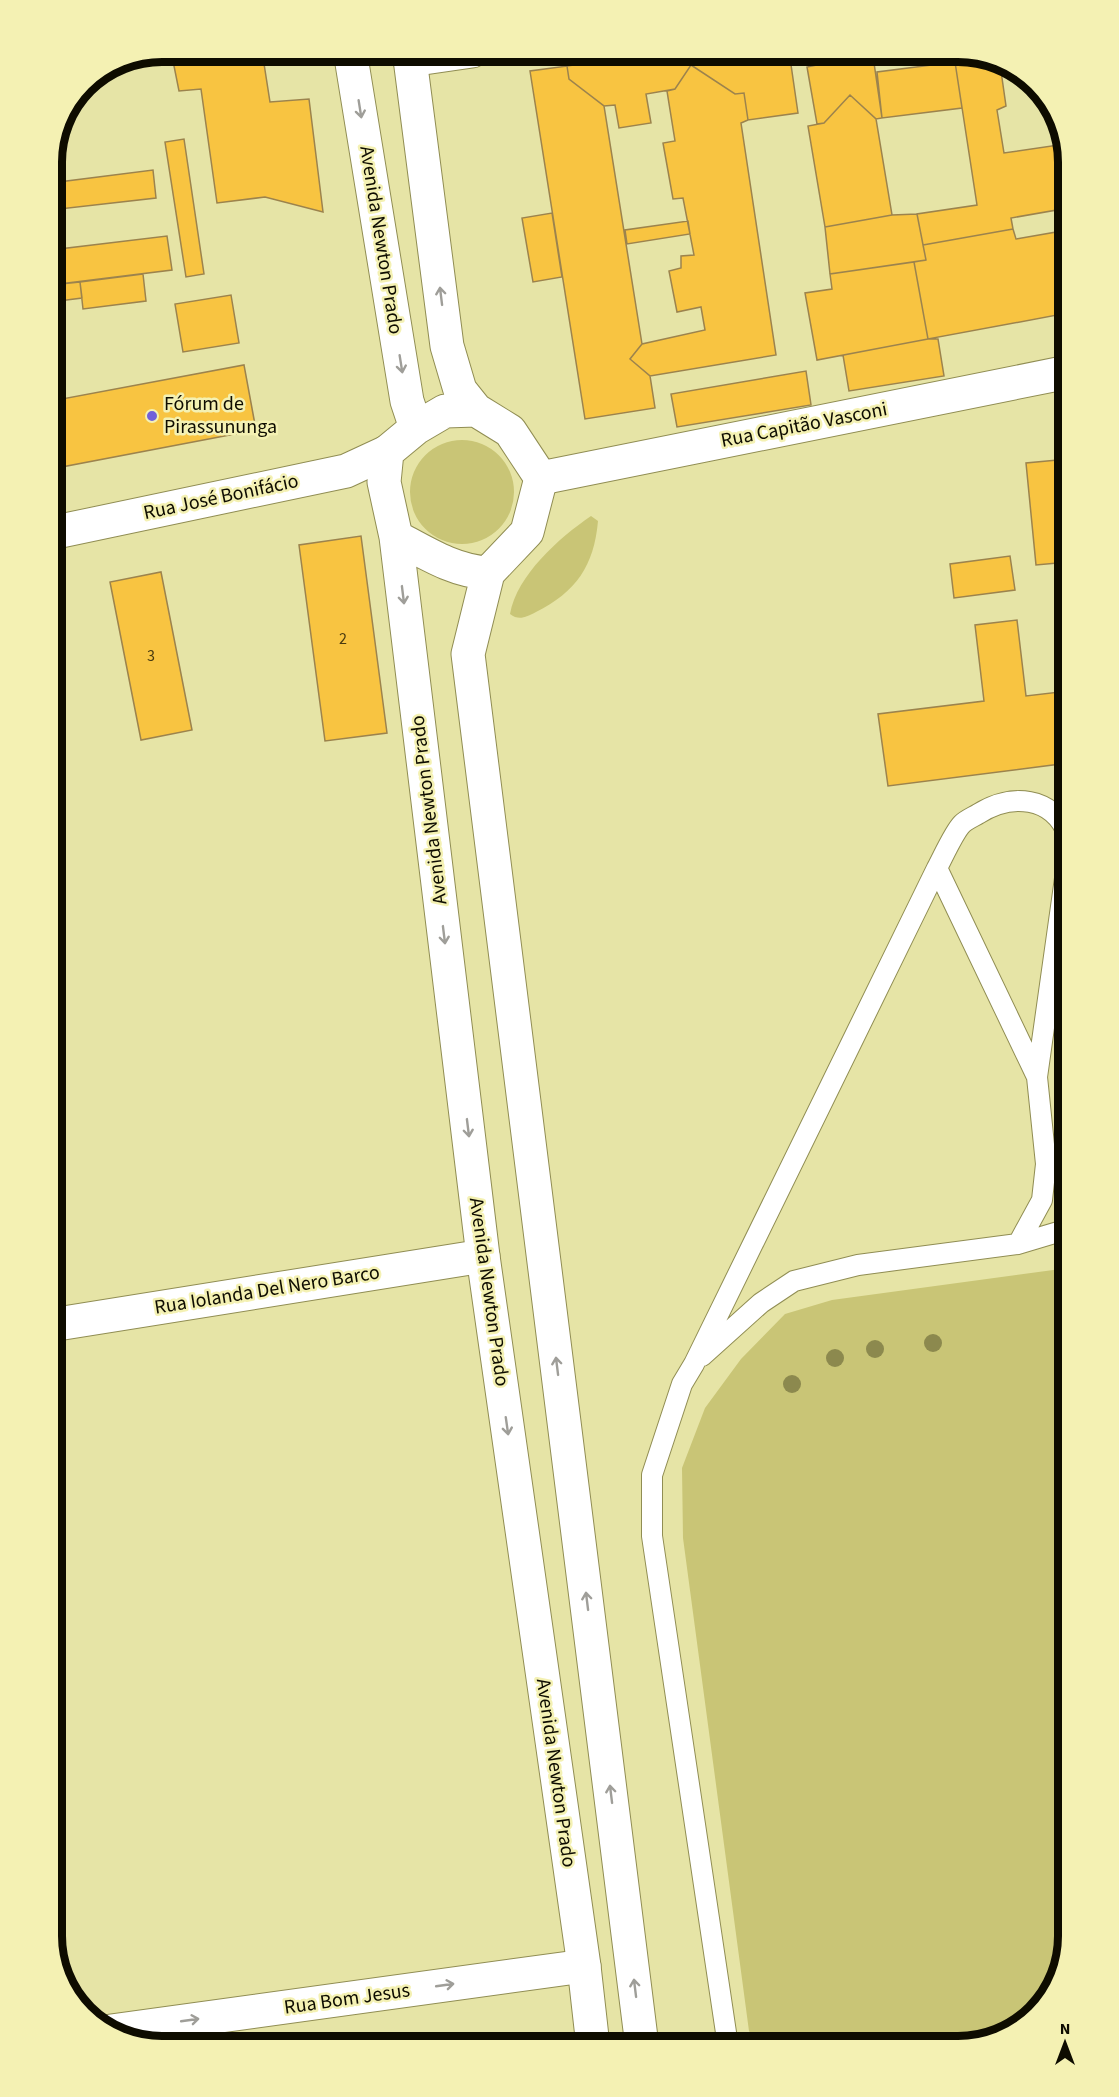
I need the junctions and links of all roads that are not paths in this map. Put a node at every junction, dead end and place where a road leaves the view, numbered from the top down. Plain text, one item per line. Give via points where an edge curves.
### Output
1 (352, 62) edge
2 (411, 62) edge
3 (1058, 374) edge
4 (476, 410) junction
5 (417, 428) junction
6 (387, 452) junction
7 (541, 478) junction
8 (62, 531) edge
9 (396, 537) junction
10 (488, 573) junction
11 (1058, 817) edge
12 (937, 868) junction
13 (1058, 928) edge
14 (1037, 1077) junction
15 (1058, 1232) edge
16 (1018, 1244) junction
17 (483, 1256) junction
18 (62, 1322) edge
19 (694, 1364) junction
20 (584, 1966) junction
21 (126, 2029) edge
22 (592, 2036) edge
23 (641, 2036) edge
24 (726, 2036) edge

1 -> 5 main road, Avenida Newton Prado via 407,401
4 -> 2 main road via 460,390 447,346
3 - 7 main road, Rua Capitão Vasconi
4 - 5 main road via 445,411
4 - 7 main road via 510,431
5 - 6 main road
6 - 8 main road, Rua José Bonifácio via 346,471
6 - 9 main road via 384,482
7 - 10 main road via 527,531
9 - 10 main road via 449,565
9 -> 17 main road, Avenida Newton Prado
23 -> 10 main road via 468,654
11 - 12 lane via 1047,807 1025,800 983,810 962,824
12 - 14 lane
12 - 19 lane
13 - 14 lane
14 - 16 lane via 1046,1164 1042,1200
15 - 16 lane
16 - 19 lane via 858,1265 794,1281 761,1303
17 - 18 main road, Rua Iolanda Del Nero Barco
17 -> 20 main road, Avenida Newton Prado
19 - 24 lane via 682,1384 652,1475 652,1536
21 -> 20 main road, Rua Bom Jesus
20 - 22 main road, Avenida Newton Prado

